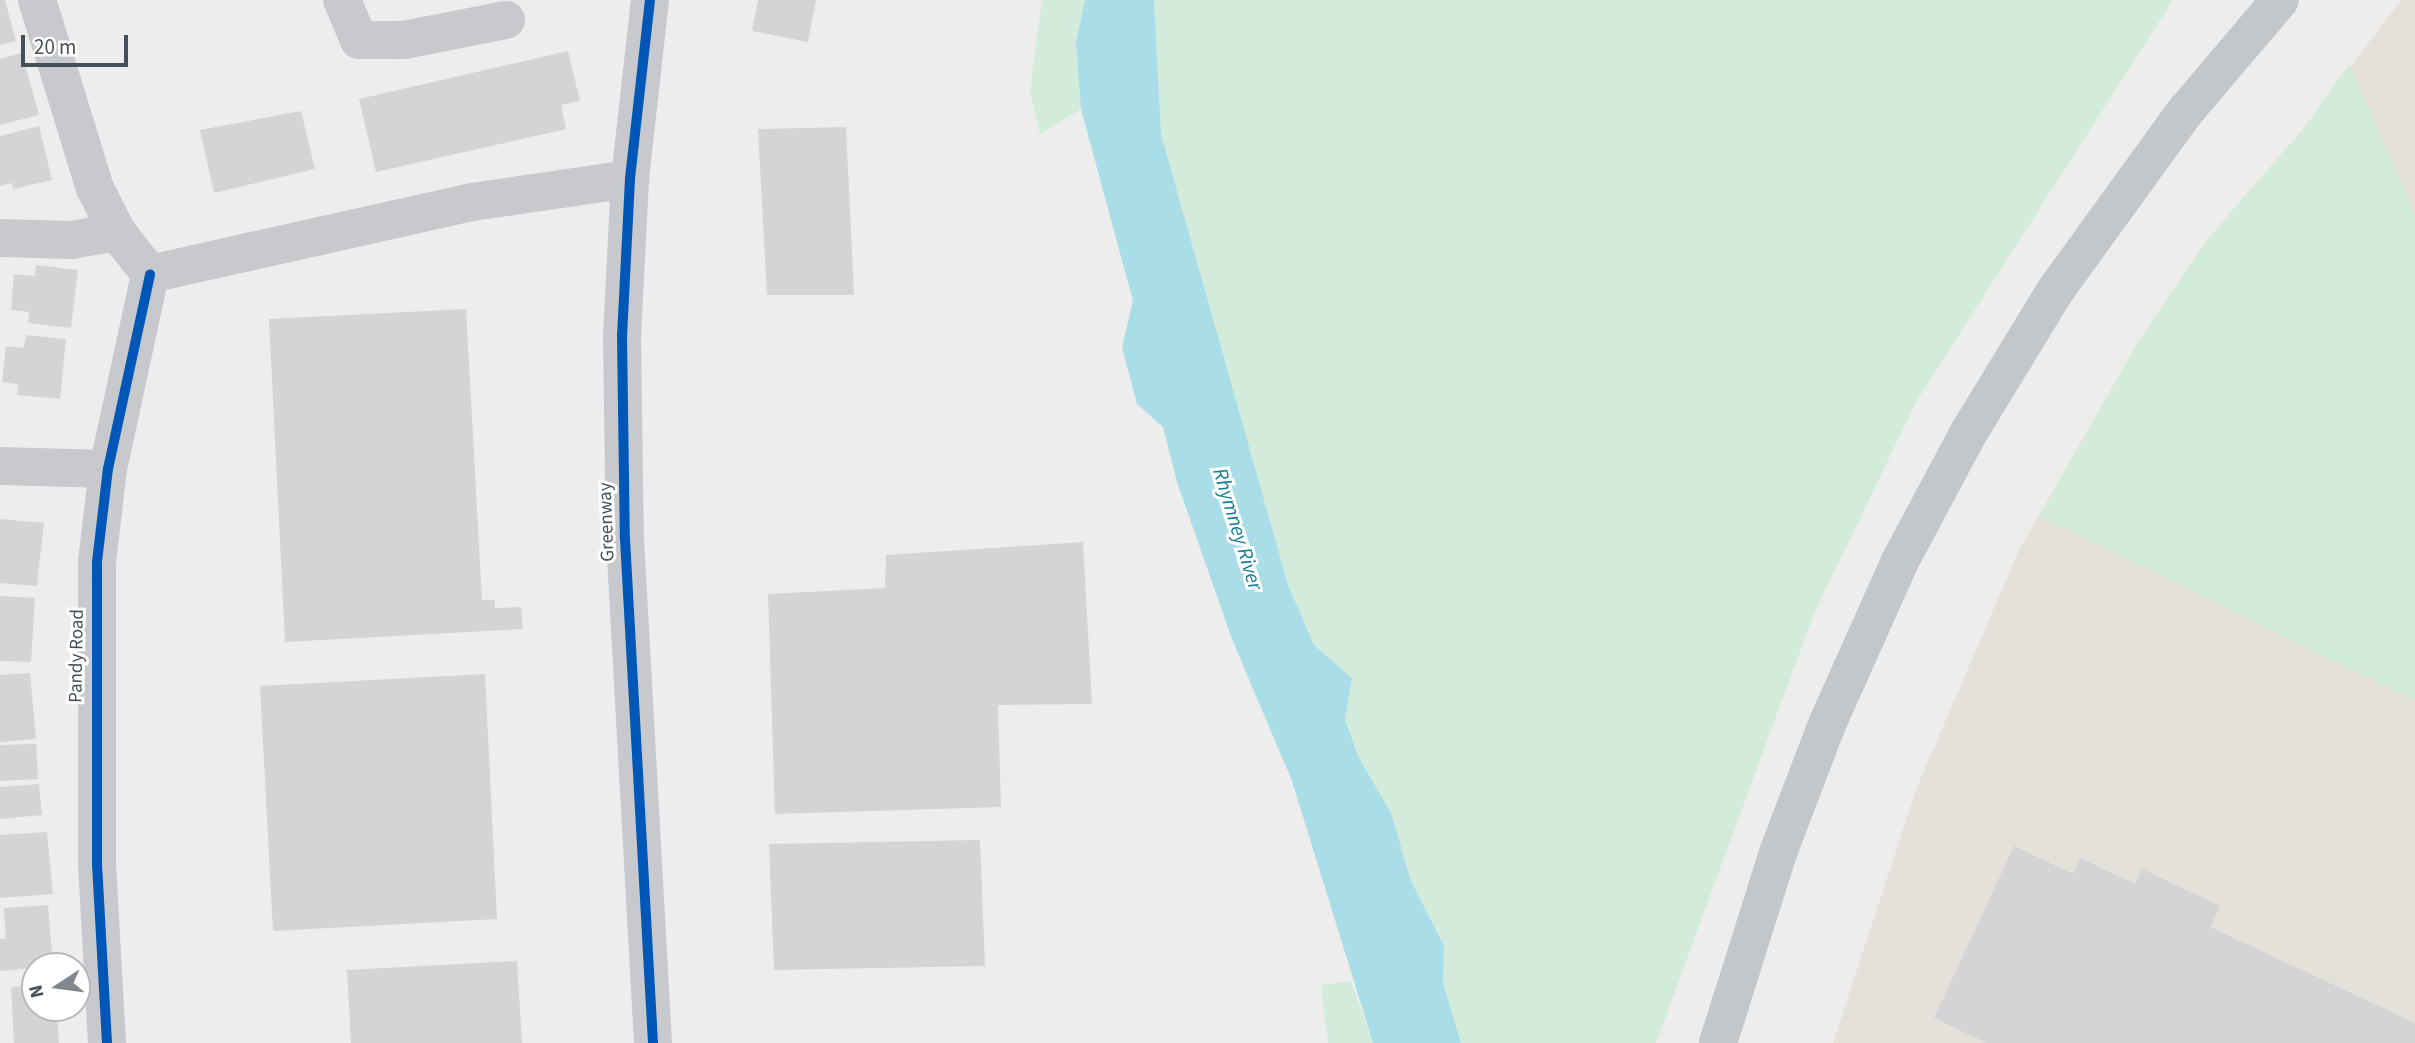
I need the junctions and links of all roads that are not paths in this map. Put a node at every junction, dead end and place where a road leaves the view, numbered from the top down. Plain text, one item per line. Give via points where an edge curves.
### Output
1 (37, 0) edge
2 (342, 0) edge
3 (650, 0) edge
4 (2280, 0) edge
5 (506, 20) dead end
6 (631, 179) junction
7 (117, 232) junction
8 (0, 238) edge
9 (150, 274) junction
10 (0, 466) edge
11 (108, 469) junction
12 (107, 1043) edge
13 (653, 1043) edge
14 (1718, 1043) edge

1 - 7 street via 95,188
2 - 5 street via 359,40 404,40
3 - 6 street, Greenway
4 - 14 main road via 2184,113 2082,252 1995,388 1911,539 1789,824
6 - 9 street via 472,202
6 - 13 street, Greenway via 622,335 625,539
7 - 8 street via 71,240
7 - 9 street
9 - 11 street, Pandy Road
10 - 11 street
11 - 12 street, Pandy Road via 97,562 93,692

